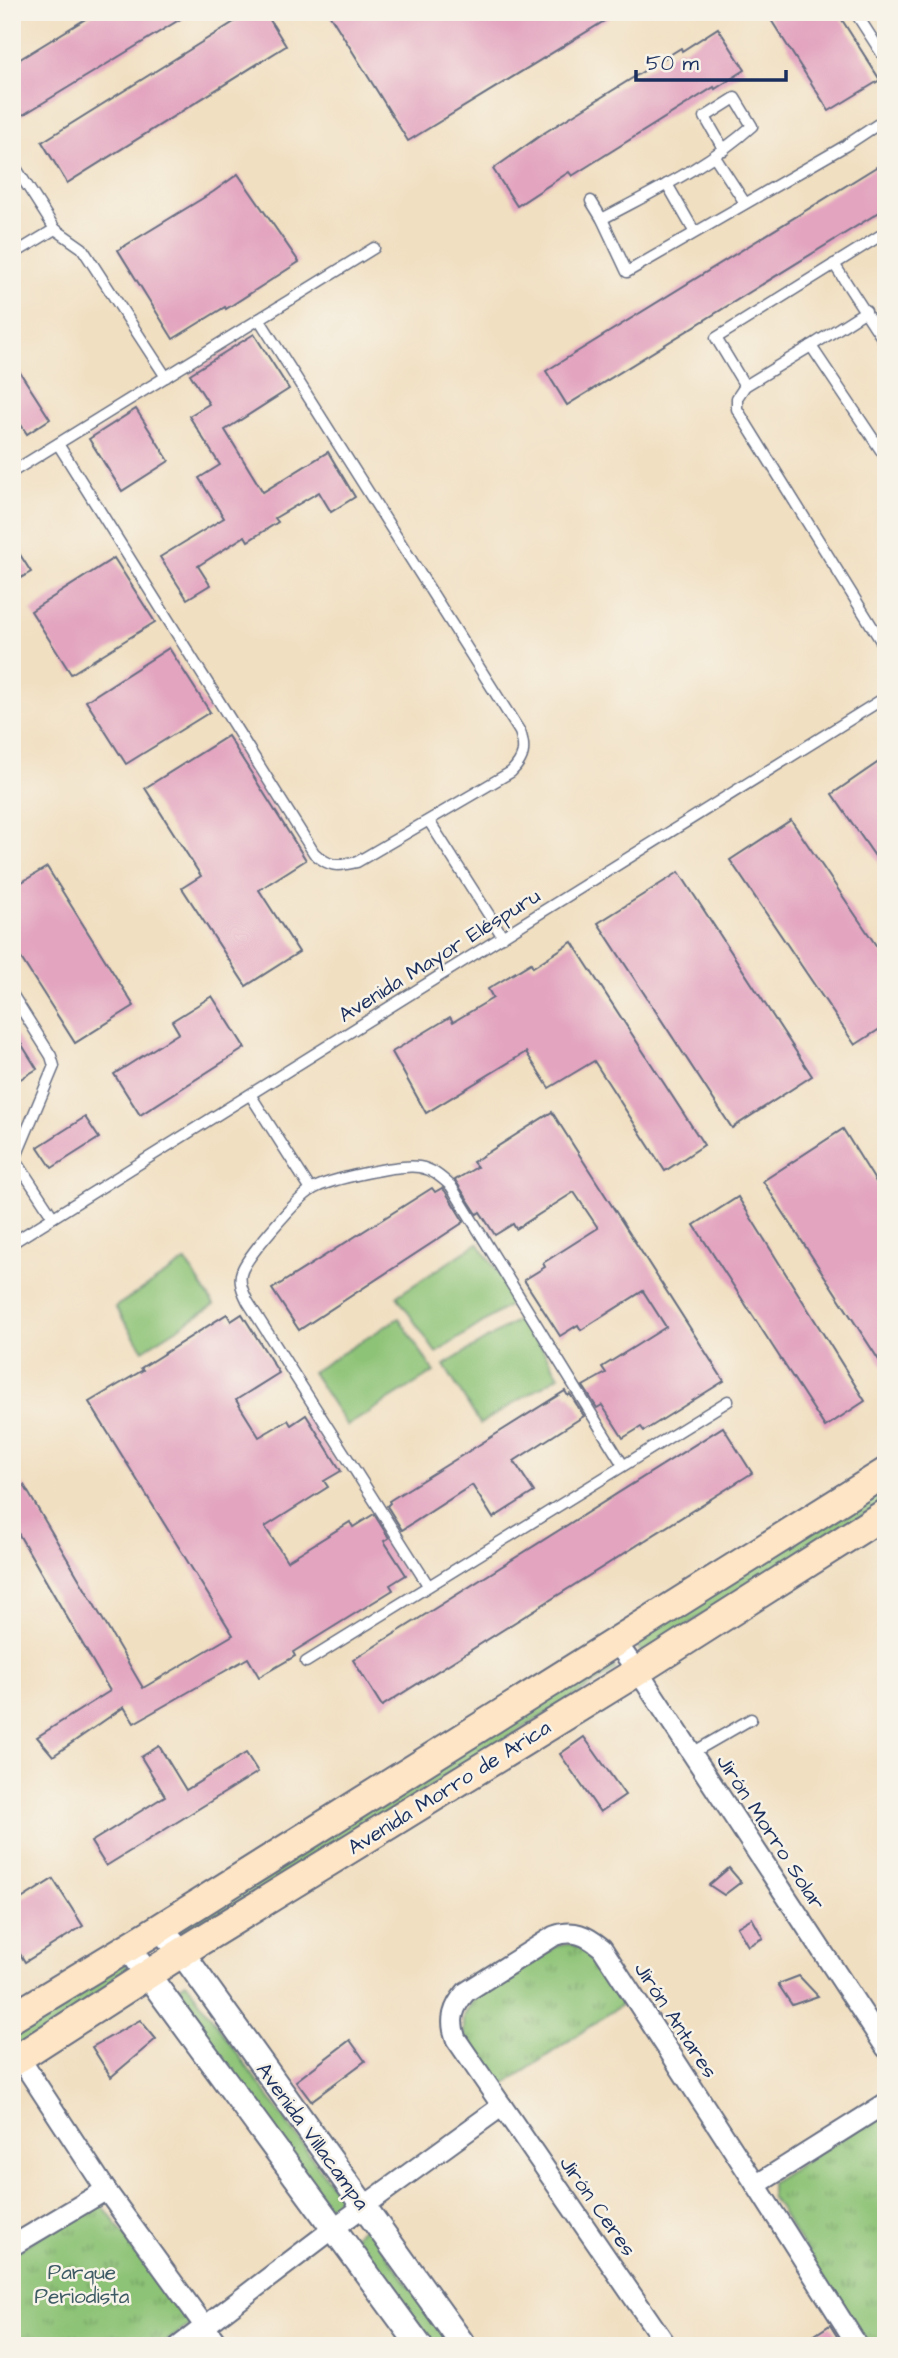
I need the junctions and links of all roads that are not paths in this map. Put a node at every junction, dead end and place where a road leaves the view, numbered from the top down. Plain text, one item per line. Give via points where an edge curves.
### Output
1 (855, 12) edge
2 (886, 60) edge
3 (886, 119) edge
4 (724, 149) junction
5 (715, 157) junction
6 (12, 162) edge
7 (667, 184) junction
8 (591, 201) dead end
9 (745, 202) junction
10 (602, 219) junction
11 (55, 229) junction
12 (694, 232) junction
13 (886, 232) edge
14 (374, 248) dead end
15 (12, 256) edge
16 (834, 264) junction
17 (866, 311) junction
18 (259, 319) junction
19 (886, 344) edge
20 (811, 346) junction
21 (166, 377) junction
22 (745, 386) junction
23 (58, 443) junction
24 (886, 458) edge
25 (12, 472) edge
26 (886, 649) edge
27 (886, 697) edge
28 (429, 821) junction
29 (503, 937) junction
30 (12, 994) edge
31 (251, 1096) junction
32 (14, 1159) edge
33 (311, 1190) junction
34 (53, 1217) junction
35 (12, 1243) edge
36 (728, 1401) dead end
37 (623, 1465) junction
38 (886, 1472) edge
39 (886, 1513) edge
40 (428, 1585) junction
41 (616, 1642) junction
42 (306, 1662) dead end
43 (638, 1671) junction
44 (751, 1718) dead end
45 (692, 1753) junction
46 (160, 1928) junction
47 (128, 1948) junction
48 (182, 1953) junction
49 (149, 1974) junction
50 (12, 2018) edge
51 (886, 2048) edge
52 (16, 2059) edge
53 (497, 2099) junction
54 (886, 2103) edge
55 (757, 2185) junction
56 (106, 2190) junction
57 (364, 2207) junction
58 (334, 2228) junction
59 (12, 2246) edge
60 (205, 2325) junction
61 (179, 2346) edge
62 (219, 2346) edge
63 (421, 2346) edge
64 (464, 2346) edge
65 (667, 2346) edge
66 (858, 2346) edge

1 - 2 lane
3 - 9 lane
4 - 4 lane via 705,117 735,99 752,126
4 - 5 lane
5 - 7 lane
5 - 9 lane
6 - 11 lane
7 - 10 lane
7 - 12 lane
8 - 10 lane
9 - 12 lane
10 - 12 lane via 627,272
11 - 15 lane
11 - 21 lane via 82,248
13 - 16 lane
14 - 18 lane
16 - 17 lane
16 - 22 lane via 716,338
17 - 19 lane
17 - 20 lane
18 - 21 lane
18 - 28 lane via 522,739 521,761 511,772
20 - 22 lane
20 - 24 lane
21 - 23 lane
22 - 26 lane via 737,398 737,409
23 - 25 lane
23 - 28 lane via 314,853 324,862 340,866 357,862
27 - 29 lane, Avenida Mayor Eléspuru
28 - 29 lane
29 - 31 lane, Avenida Mayor Eléspuru
30 - 32 lane via 54,1066
31 - 33 lane
31 - 34 lane, Avenida Mayor Eléspuru
32 - 34 lane
33 - 37 lane via 331,1181 408,1167 441,1176
33 - 40 lane via 248,1259 241,1285 247,1302
34 - 35 lane, Avenida Mayor Eléspuru
36 - 37 lane
37 - 40 lane
38 - 41 main road, Avenida Morro de Arica
39 - 43 main road, Avenida Morro de Arica
40 - 42 lane
41 - 43 street, Jirón Morro Solar
41 - 46 main road, Avenida Morro de Arica
43 - 45 street, Jirón Morro Solar
43 - 48 main road, Avenida Morro de Arica
44 - 45 lane
45 - 51 street, Jirón Morro Solar
46 - 47 main road, Avenida Morro de Arica
46 - 48 street, Avenida Villacampa
47 - 49 street, Avenida Villacampa
47 - 50 main road, Avenida Morro de Arica
48 - 49 main road, Avenida Morro de Arica
48 - 57 street, Avenida Villacampa
49 - 52 main road, Avenida Morro de Arica
49 - 58 street, Avenida Villacampa
52 - 56 street
53 - 55 street, Jirón Antares via 456,2039 452,2028 457,2003 466,1992 554,1936 577,1933 602,1948
53 - 57 street
53 - 65 street, Jirón Ceres
54 - 55 street
55 - 66 street, Jirón Antares
56 - 59 street
56 - 60 street
57 - 58 street
57 - 64 street, Avenida Villacampa
58 - 60 street
58 - 63 street, Avenida Villacampa
60 - 61 street
60 - 62 street

